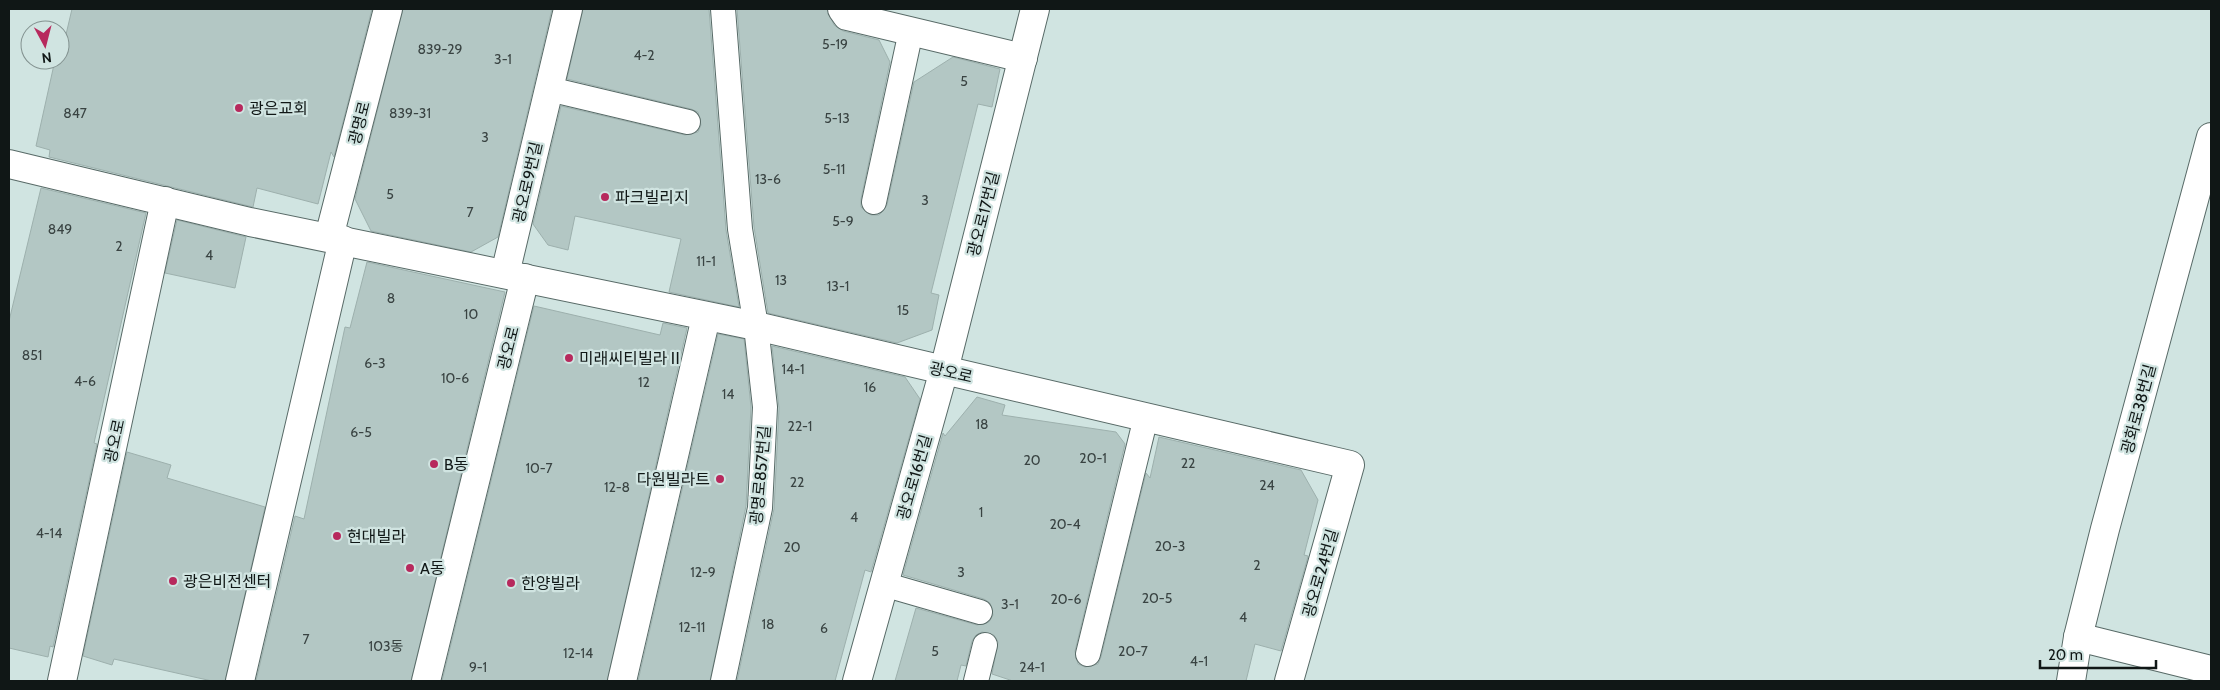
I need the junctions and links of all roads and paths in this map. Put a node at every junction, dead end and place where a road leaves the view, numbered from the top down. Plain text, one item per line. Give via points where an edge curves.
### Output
1 (388, 9) edge
2 (568, 9) edge
3 (722, 9) edge
4 (842, 9) edge
5 (1035, 9) edge
6 (911, 31) junction
7 (1023, 58) junction
8 (549, 89) junction
9 (688, 122) dead end
10 (2211, 138) edge
11 (9, 164) edge
12 (165, 202) junction
13 (874, 202) dead end
14 (336, 239) junction
15 (515, 276) junction
16 (706, 317) junction
17 (756, 326) junction
18 (944, 370) junction
19 (1146, 417) junction
20 (1350, 464) joint
21 (883, 584) junction
22 (980, 612) dead end
23 (2078, 637) junction
24 (985, 645) dead end
25 (1088, 654) dead end
26 (2211, 670) edge
27 (62, 681) edge
28 (240, 681) edge
29 (426, 681) edge
30 (622, 681) edge
31 (724, 681) edge
32 (857, 681) edge
33 (976, 681) edge
34 (1289, 681) edge
35 (2071, 681) edge

1 - 14 street, 광명로
2 - 8 street, 광오로9번길
3 - 17 lane via 740,229
4 - 6 street via 847,16
5 - 7 street, 광오로17번길
6 - 7 street
6 - 13 lane
7 - 18 street, 광오로17번길
8 - 9 lane
8 - 15 street, 광오로9번길
10 - 23 street, 광화로38번길
11 - 12 street, 광오로
12 - 14 street, 광오로
12 - 27 street, 광오로
14 - 15 street, 광오로
14 - 28 street
15 - 16 street, 광오로
15 - 29 street, 광오로
16 - 17 street, 광오로
16 - 30 street
17 - 18 street, 광오로
17 - 31 lane, 광명로857번길 via 765,407 760,508
18 - 19 street, 광오로
18 - 21 street, 광오로16번길
19 - 20 street, 광오로
19 - 25 lane
20 - 34 street, 광오로24번길
21 - 22 lane
21 - 32 street, 광오로16번길
23 - 26 street
23 - 35 street, 광화로38번길
24 - 33 lane

